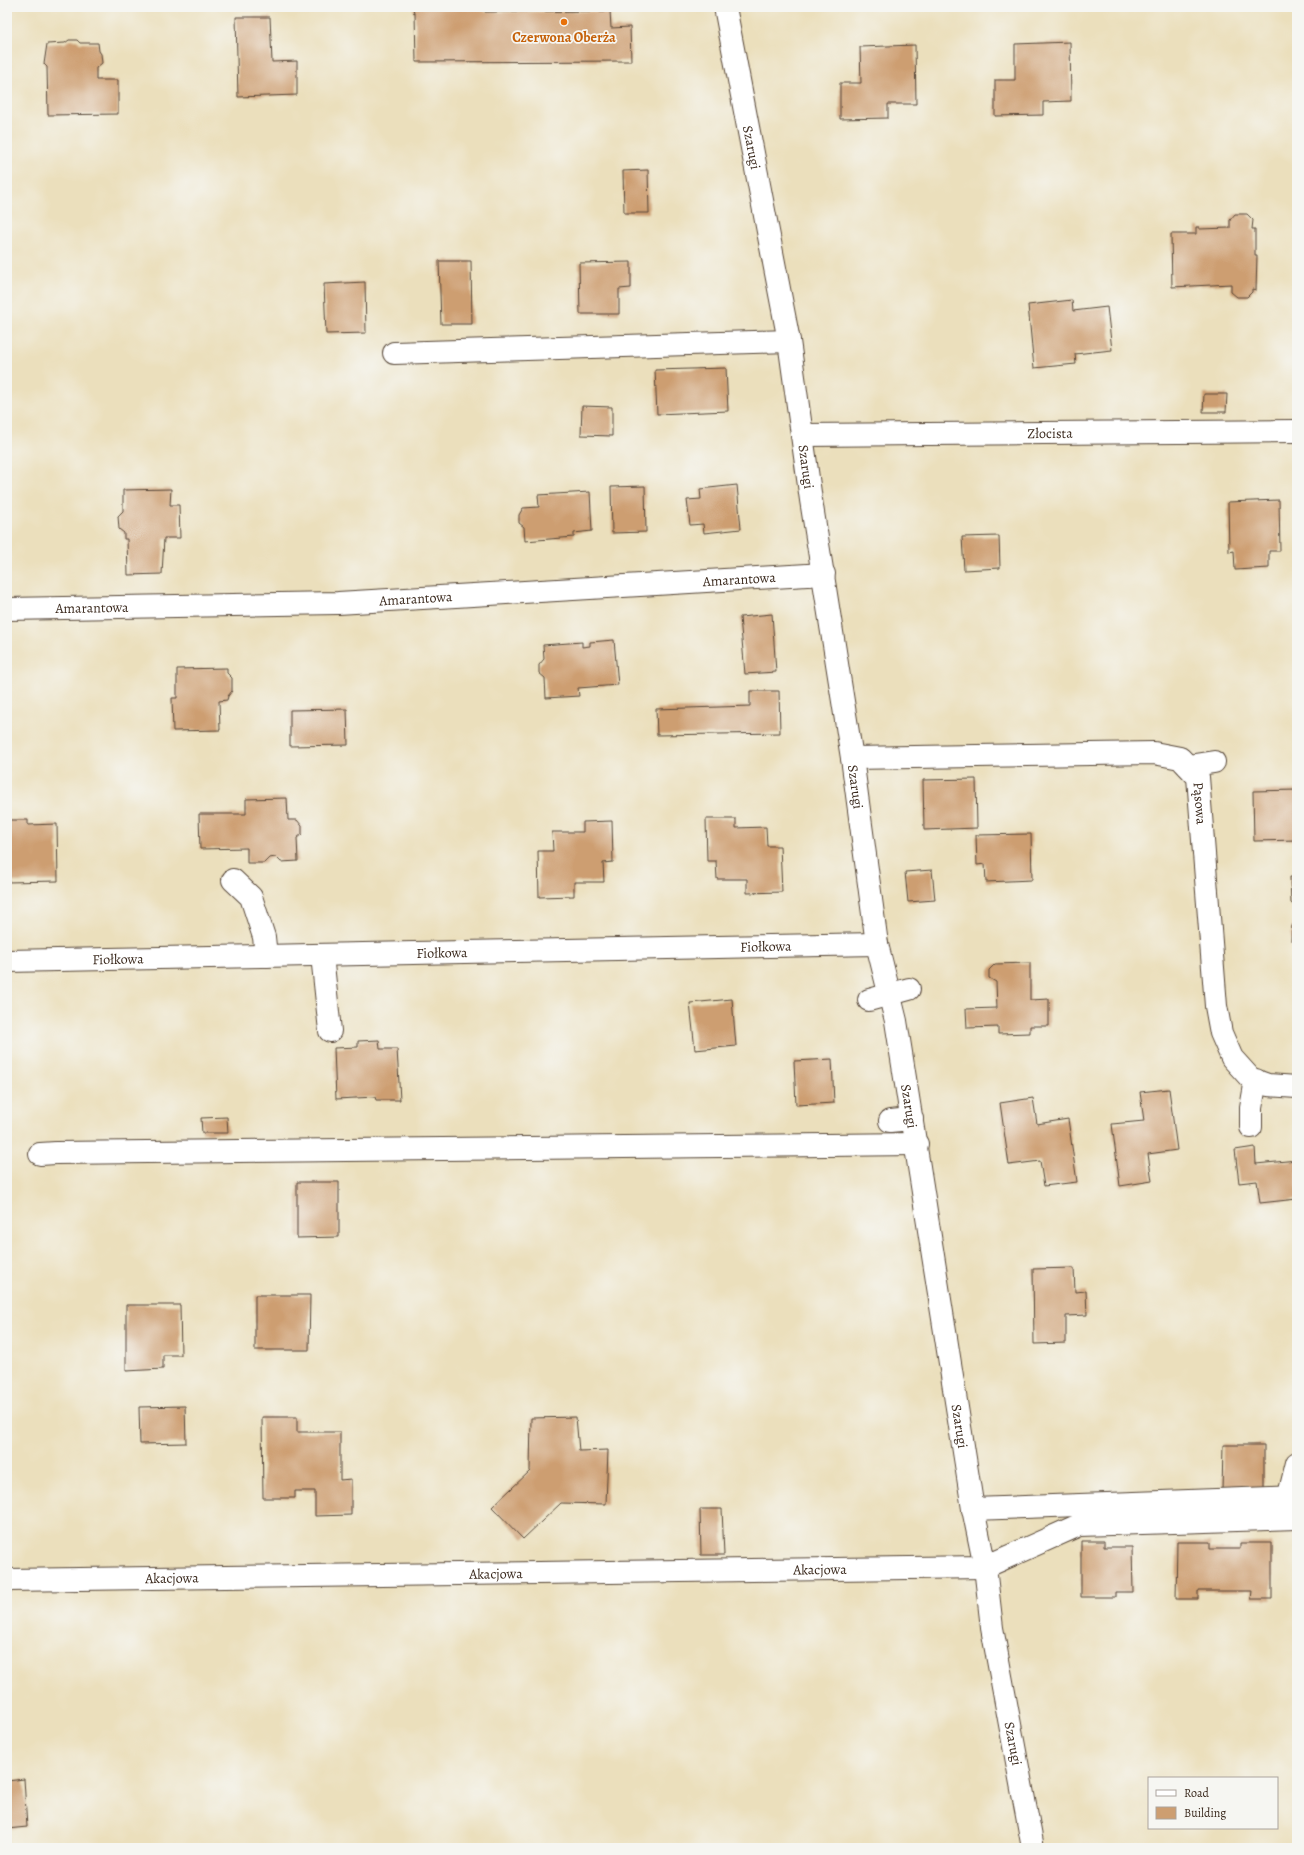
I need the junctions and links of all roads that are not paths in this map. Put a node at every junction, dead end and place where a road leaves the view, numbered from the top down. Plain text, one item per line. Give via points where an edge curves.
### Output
1 (725, 7) edge
2 (789, 341) junction
3 (394, 353) dead end
4 (1297, 432) edge
5 (802, 435) junction
6 (824, 574) junction
7 (7, 610) edge
8 (852, 758) junction
9 (1214, 762) dead end
10 (1188, 766) junction
11 (232, 880) dead end
12 (877, 944) junction
13 (322, 955) junction
14 (266, 956) junction
15 (7, 961) edge
16 (899, 991) junction
17 (869, 1000) dead end
18 (330, 1031) dead end
19 (1256, 1080) junction
20 (1297, 1087) edge
21 (912, 1119) junction
22 (890, 1121) dead end
23 (1251, 1127) dead end
24 (917, 1144) junction
25 (40, 1154) dead end
26 (1297, 1463) edge
27 (1294, 1498) edge
28 (973, 1508) junction
29 (1297, 1518) edge
30 (985, 1567) junction
31 (7, 1580) edge
32 (1033, 1848) edge

1 - 2 street, Szarugi
2 - 3 street
2 - 5 street, Szarugi
4 - 5 street, Złocista
5 - 6 street, Szarugi
6 - 7 street, Amarantowa via 338,603
6 - 8 street, Szarugi
8 - 10 street, Pąsowa via 1154,753 1180,758
8 - 12 street, Szarugi
9 - 10 street
10 - 19 street, Pąsowa via 1198,777 1214,904 1216,1006 1221,1033 1232,1058 1251,1079
11 - 14 street via 251,897 264,937
12 - 13 street, Fiołkowa
12 - 16 street, Szarugi
13 - 14 street, Fiołkowa
13 - 18 street
14 - 15 street, Fiołkowa
16 - 17 street
16 - 21 street, Szarugi via 896,1021
19 - 20 street, Pąsowa via 1268,1085
19 - 23 street via 1250,1108
21 - 22 street
21 - 24 street, Szarugi
24 - 25 street
24 - 28 street, Szarugi
26 - 27 street via 1290,1491
27 - 28 street
28 - 30 street, Szarugi
29 - 30 street via 1079,1524
30 - 31 street, Akacjowa
30 - 32 street, Szarugi via 992,1628

